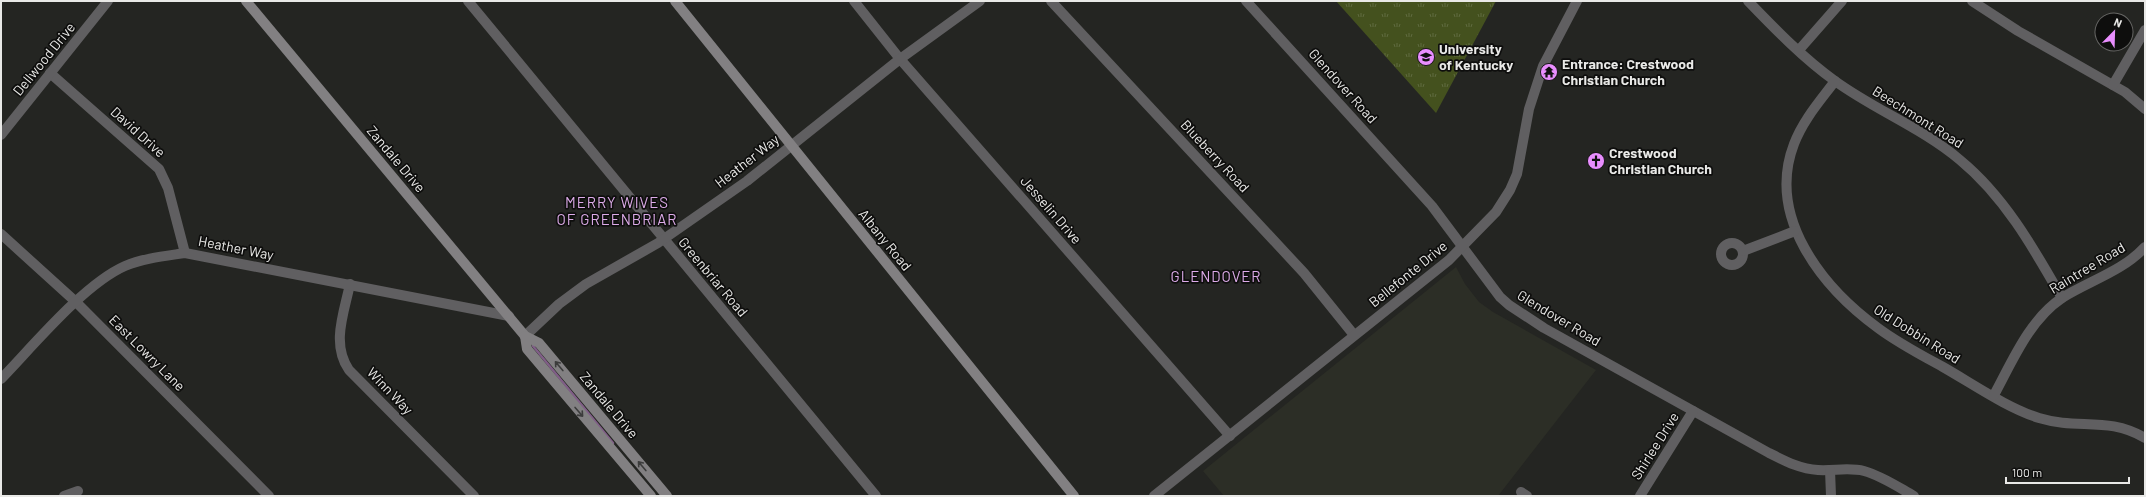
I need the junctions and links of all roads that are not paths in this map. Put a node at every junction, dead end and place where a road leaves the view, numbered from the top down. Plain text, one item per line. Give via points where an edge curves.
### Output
1 (108, 1) edge
2 (468, 1) edge
3 (675, 1) edge
4 (854, 1) edge
5 (980, 1) edge
6 (1051, 1) edge
7 (1246, 1) edge
8 (1577, 1) edge
9 (1748, 1) edge
10 (1842, 1) edge
11 (1972, 1) edge
12 (249, 2) edge
13 (2145, 30) edge
14 (1799, 50) junction
15 (900, 58) junction
16 (50, 73) junction
17 (1835, 81) junction
18 (2113, 85) junction
19 (2145, 109) edge
20 (1, 135) edge
21 (791, 145) junction
22 (1795, 231) junction
23 (1, 234) edge
24 (663, 238) junction
25 (1463, 247) junction
26 (2145, 247) edge
27 (1743, 251) dead end
28 (185, 253) junction
29 (350, 284) junction
30 (2062, 298) junction
31 (76, 302) junction
32 (509, 316) junction
33 (1354, 335) junction
34 (525, 336) junction
35 (1, 379) edge
36 (1994, 395) junction
37 (1693, 411) junction
38 (1230, 436) junction
39 (2145, 438) edge
40 (1830, 470) junction
41 (78, 491) dead end
42 (64, 496) edge
43 (269, 496) edge
44 (474, 496) edge
45 (651, 496) edge
46 (667, 496) edge
47 (876, 496) edge
48 (1074, 496) edge
49 (1154, 496) edge
50 (1640, 496) edge
51 (1831, 496) edge
52 (1914, 496) edge

1 - 16 street, Dellwood Drive
2 - 24 street, Greenbriar Road
3 - 21 street, Albany Road
4 - 15 street, Jesselin Drive
5 - 15 street, Heather Way
6 - 33 street, Blueberry Road via 1304,273
7 - 25 street, Glendover Road via 1432,206
8 - 25 street, Bellefonte Drive via 1543,66 1529,109 1522,158 1510,190 1496,212
9 - 14 street, Beechmont Road
10 - 14 street
11 - 18 street via 2018,31
12 - 32 street, Zandale Drive
13 - 18 street
14 - 17 street, Beechmont Road
15 - 21 street, Heather Way
15 - 38 street, Jesselin Drive
16 - 20 street, Dellwood Drive
16 - 28 street, David Drive via 159,169 168,188
17 - 22 street, Old Dobbin Road via 1804,124 1790,156 1786,186 1787,204
17 - 30 street, Beechmont Road via 1947,149 1984,182 2019,228
18 - 19 street via 2134,98
21 - 24 street, Heather Way via 747,181
21 - 48 street, Albany Road
22 - 27 street
22 - 36 street, Old Dobbin Road via 1818,268 1866,319 1904,345
23 - 31 street, East Lowry Lane
24 - 34 street, Heather Way via 586,284
24 - 47 street, Greenbriar Road
25 - 33 street, Bellefonte Drive
25 - 37 street, Glendover Road via 1485,279 1509,305 1544,328
26 - 30 street, Raintree Road via 2133,259
28 - 29 street, Heather Way
28 - 31 street, Heather Way via 125,266
29 - 32 street, Heather Way
29 - 44 street, Winn Way via 339,345 343,361
30 - 36 street, Raintree Road via 2028,333
31 - 35 street, Heather Way
31 - 43 street, East Lowry Lane
32 - 34 street, Zandale Drive
33 - 38 street, Bellefonte Drive
34 -> 45 street, Zandale Drive via 527,349
46 -> 34 street, Zandale Drive via 539,343
36 - 39 street, Old Dobbin Road via 2039,418 2066,423 2118,426
37 - 40 street, Glendover Road via 1796,466
37 - 50 street, Shirlee Drive
38 - 49 street, Bellefonte Drive
40 - 51 street
40 - 52 street, Glendover Road via 1847,469 1872,474
41 - 42 street

